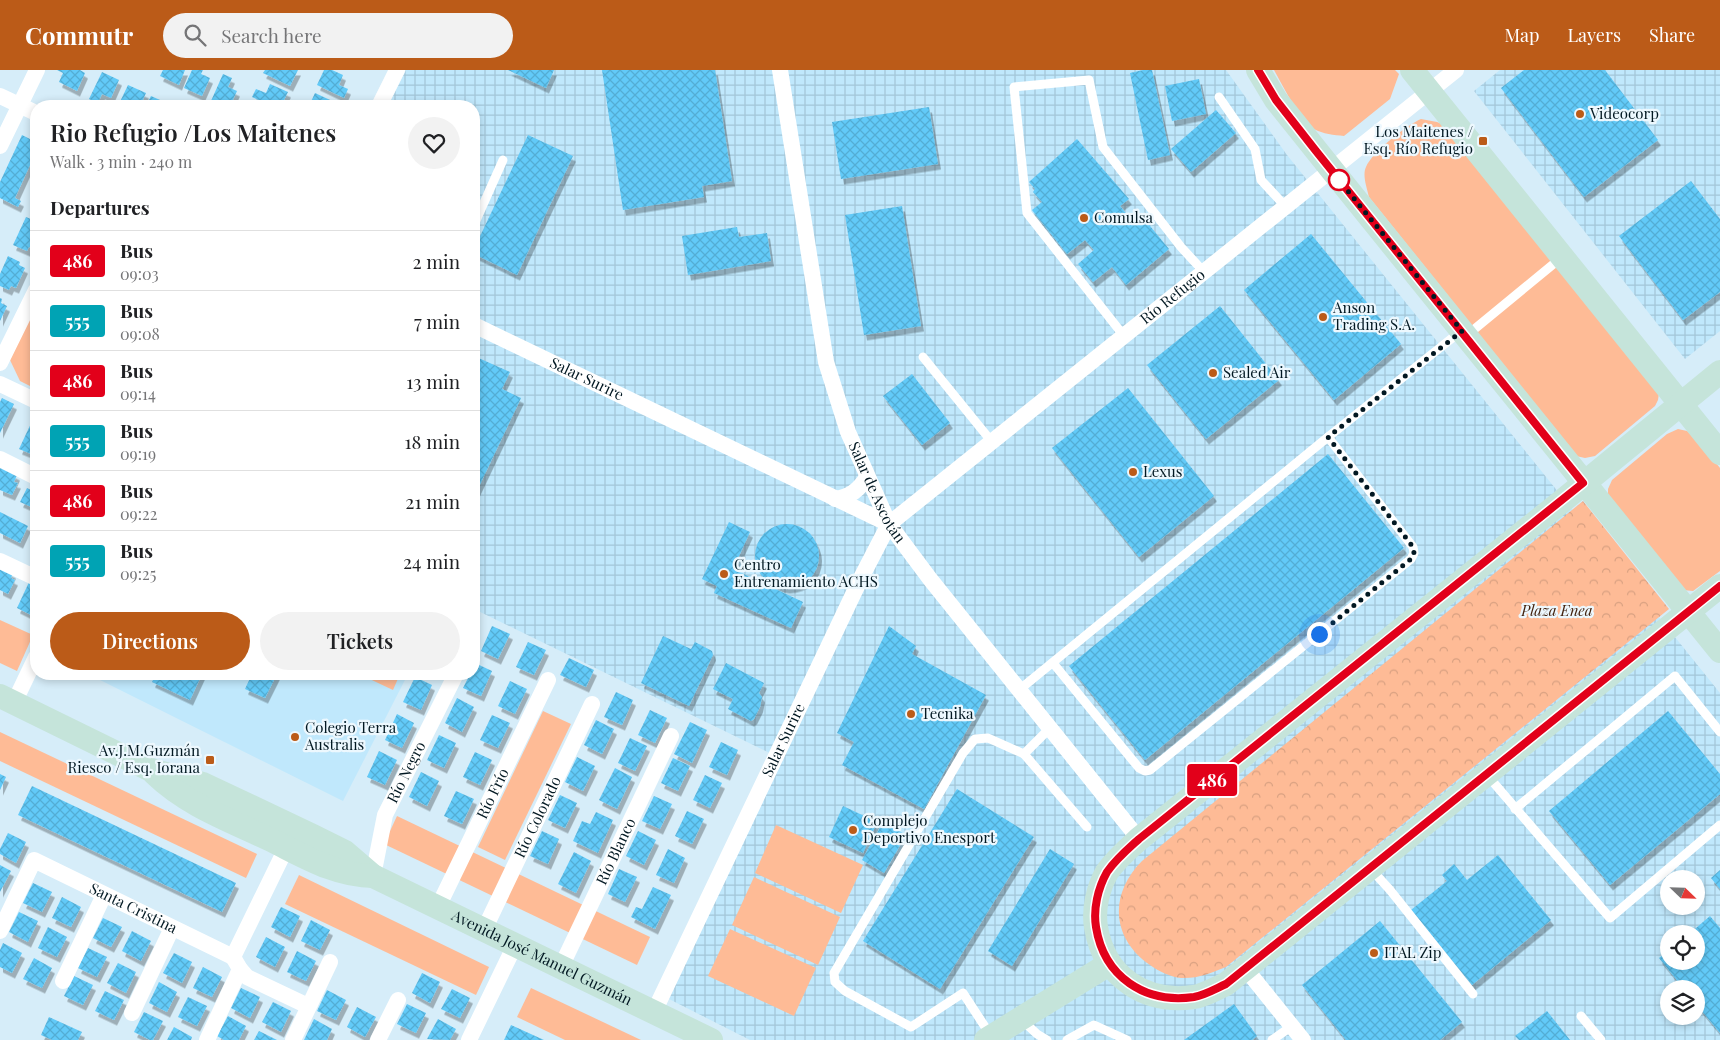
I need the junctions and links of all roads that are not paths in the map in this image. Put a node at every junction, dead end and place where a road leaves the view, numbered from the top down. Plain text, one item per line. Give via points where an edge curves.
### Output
1 (37, 70) edge
2 (397, 70) edge
3 (780, 70) edge
4 (1258, 70) edge
5 (1412, 70) edge
6 (1456, 70) edge
7 (1429, 92) junction
8 (0, 96) edge
9 (1219, 97) dead end
10 (382, 100) edge
11 (20, 105) junction
12 (30, 110) edge
13 (0, 146) edge
14 (503, 160) dead end
15 (1332, 170) junction
16 (1286, 207) junction
17 (480, 212) edge
18 (1562, 257) junction
19 (1204, 272) junction
20 (30, 302) edge
21 (480, 328) edge
22 (1464, 334) junction
23 (1124, 336) junction
24 (923, 357) dead end
25 (0, 362) edge
26 (1720, 372) edge
27 (0, 384) edge
28 (30, 398) edge
29 (1680, 404) junction
30 (1328, 437) junction
31 (992, 442) junction
32 (1720, 453) edge
33 (0, 459) edge
34 (30, 474) edge
35 (867, 477) junction
36 (1583, 483) junction
37 (835, 499) junction
38 (889, 524) junction
39 (0, 561) edge
40 (30, 575) edge
41 (1720, 586) edge
42 (1688, 611) junction
43 (1720, 651) edge
44 (1053, 663) junction
45 (30, 665) edge
46 (453, 680) edge
47 (548, 680) dead end
48 (1019, 690) junction
49 (7, 699) edge
50 (592, 704) dead end
51 (1050, 728) junction
52 (1720, 732) edge
53 (672, 736) dead end
54 (1024, 754) junction
55 (1486, 774) junction
56 (1515, 809) junction
57 (1720, 825) edge
58 (1087, 827) dead end
59 (292, 838) junction
60 (1139, 839) junction
61 (1370, 867) junction
62 (373, 876) junction
63 (104, 895) junction
64 (438, 907) junction
65 (172, 928) junction
66 (484, 930) junction
67 (0, 931) edge
68 (515, 945) junction
69 (330, 962) dead end
70 (236, 963) junction
71 (1109, 964) junction
72 (562, 967) junction
73 (1245, 968) junction
74 (63, 981) dead end
75 (1473, 994) dead end
76 (398, 1000) dead end
77 (308, 1006) junction
78 (654, 1012) junction
79 (132, 1013) dead end
80 (1581, 1016) dead end
81 (1021, 1019) junction
82 (1292, 1026) junction
83 (988, 1038) edge
84 (207, 1040) edge
85 (293, 1040) edge
86 (379, 1040) edge
87 (469, 1040) edge
88 (711, 1040) edge
89 (1047, 1040) edge
90 (1066, 1040) edge
91 (1127, 1040) edge
92 (1272, 1040) edge
93 (1303, 1040) edge
94 (1601, 1040) edge

1 - 11 street
2 - 10 street
3 - 35 street, Salar de Ascotán via 825,354 845,424
4 - 15 street via 1276,100
5 - 7 street
6 - 7 street, Río Refugio
7 - 15 street, Río Refugio
7 - 18 street
8 - 11 street
9 - 16 lane via 1255,149 1261,180
11 - 12 street
11 - 13 street
14 - 17 lane
15 - 16 street, Río Refugio
15 - 22 street
16 - 19 street, Río Refugio
18 - 22 lane
18 - 29 street
19 - 23 street, Río Refugio
19 - 23 lane via 1103,146 1089,80 1014,87 1027,213
20 - 25 street
21 - 37 street, Salar Surire
22 - 30 lane
22 - 36 street
23 - 31 street, Río Refugio
24 - 31 lane
26 - 29 street
27 - 28 street
29 - 32 street
29 - 36 street
30 - 44 lane
30 - 44 lane via 1413,547 1411,559 1150,770 1140,768
31 - 38 street, Río Refugio
33 - 34 street
35 - 37 street via 856,492
35 - 38 street, Salar de Ascotán
36 - 42 street
36 - 60 street
37 - 38 street, Salar Surire
38 - 48 street, Salar de Ascotán
38 - 78 street, Salar Surire
39 - 40 street
41 - 42 street
42 - 43 street
42 - 55 street
44 - 48 lane
45 - 49 street
46 - 62 street, Río Negro via 385,815
47 - 64 street, Río Frío
48 - 51 street, Salar de Ascotán
49 - 59 street, Avenida José Manuel Guzmán via 151,770 203,784
50 - 66 street, Río Colorado
51 - 54 lane
51 - 60 street, Salar de Ascotán
52 - 56 lane via 1674,676
53 - 72 street, Río Blanco
54 - 58 lane
54 - 83 lane via 988,738 975,739 963,753 834,973 835,982 845,991 911,1028 963,993
55 - 56 lane
55 - 61 street
56 - 57 lane via 1610,918
59 - 62 street, Avenida José Manuel Guzmán via 337,871
59 - 70 street
60 - 71 street via 1107,872 1100,889 1095,921
61 - 73 street
61 - 75 lane
62 - 64 street, Avenida José Manuel Guzmán
63 - 65 street, Santa Cristina
63 - 67 street, Santa Cristina via 34,860
63 - 74 street
64 - 66 street, Avenida José Manuel Guzmán
65 - 70 street, Santa Cristina
65 - 79 street
66 - 68 street, Avenida José Manuel Guzmán
68 - 72 street, Avenida José Manuel Guzmán
68 - 87 street
69 - 77 street
70 - 77 street, Santa Cristina via 247,977
70 - 84 street
71 - 73 street via 1136,988 1172,998 1195,997 1210,992
71 - 81 street
72 - 78 street, Avenida José Manuel Guzmán
73 - 82 street
76 - 86 street
77 - 85 street
78 - 88 street, Avenida José Manuel Guzmán
80 - 94 lane
81 - 83 street
81 - 89 lane
82 - 92 lane
82 - 93 street
90 - 91 lane via 1094,1025

